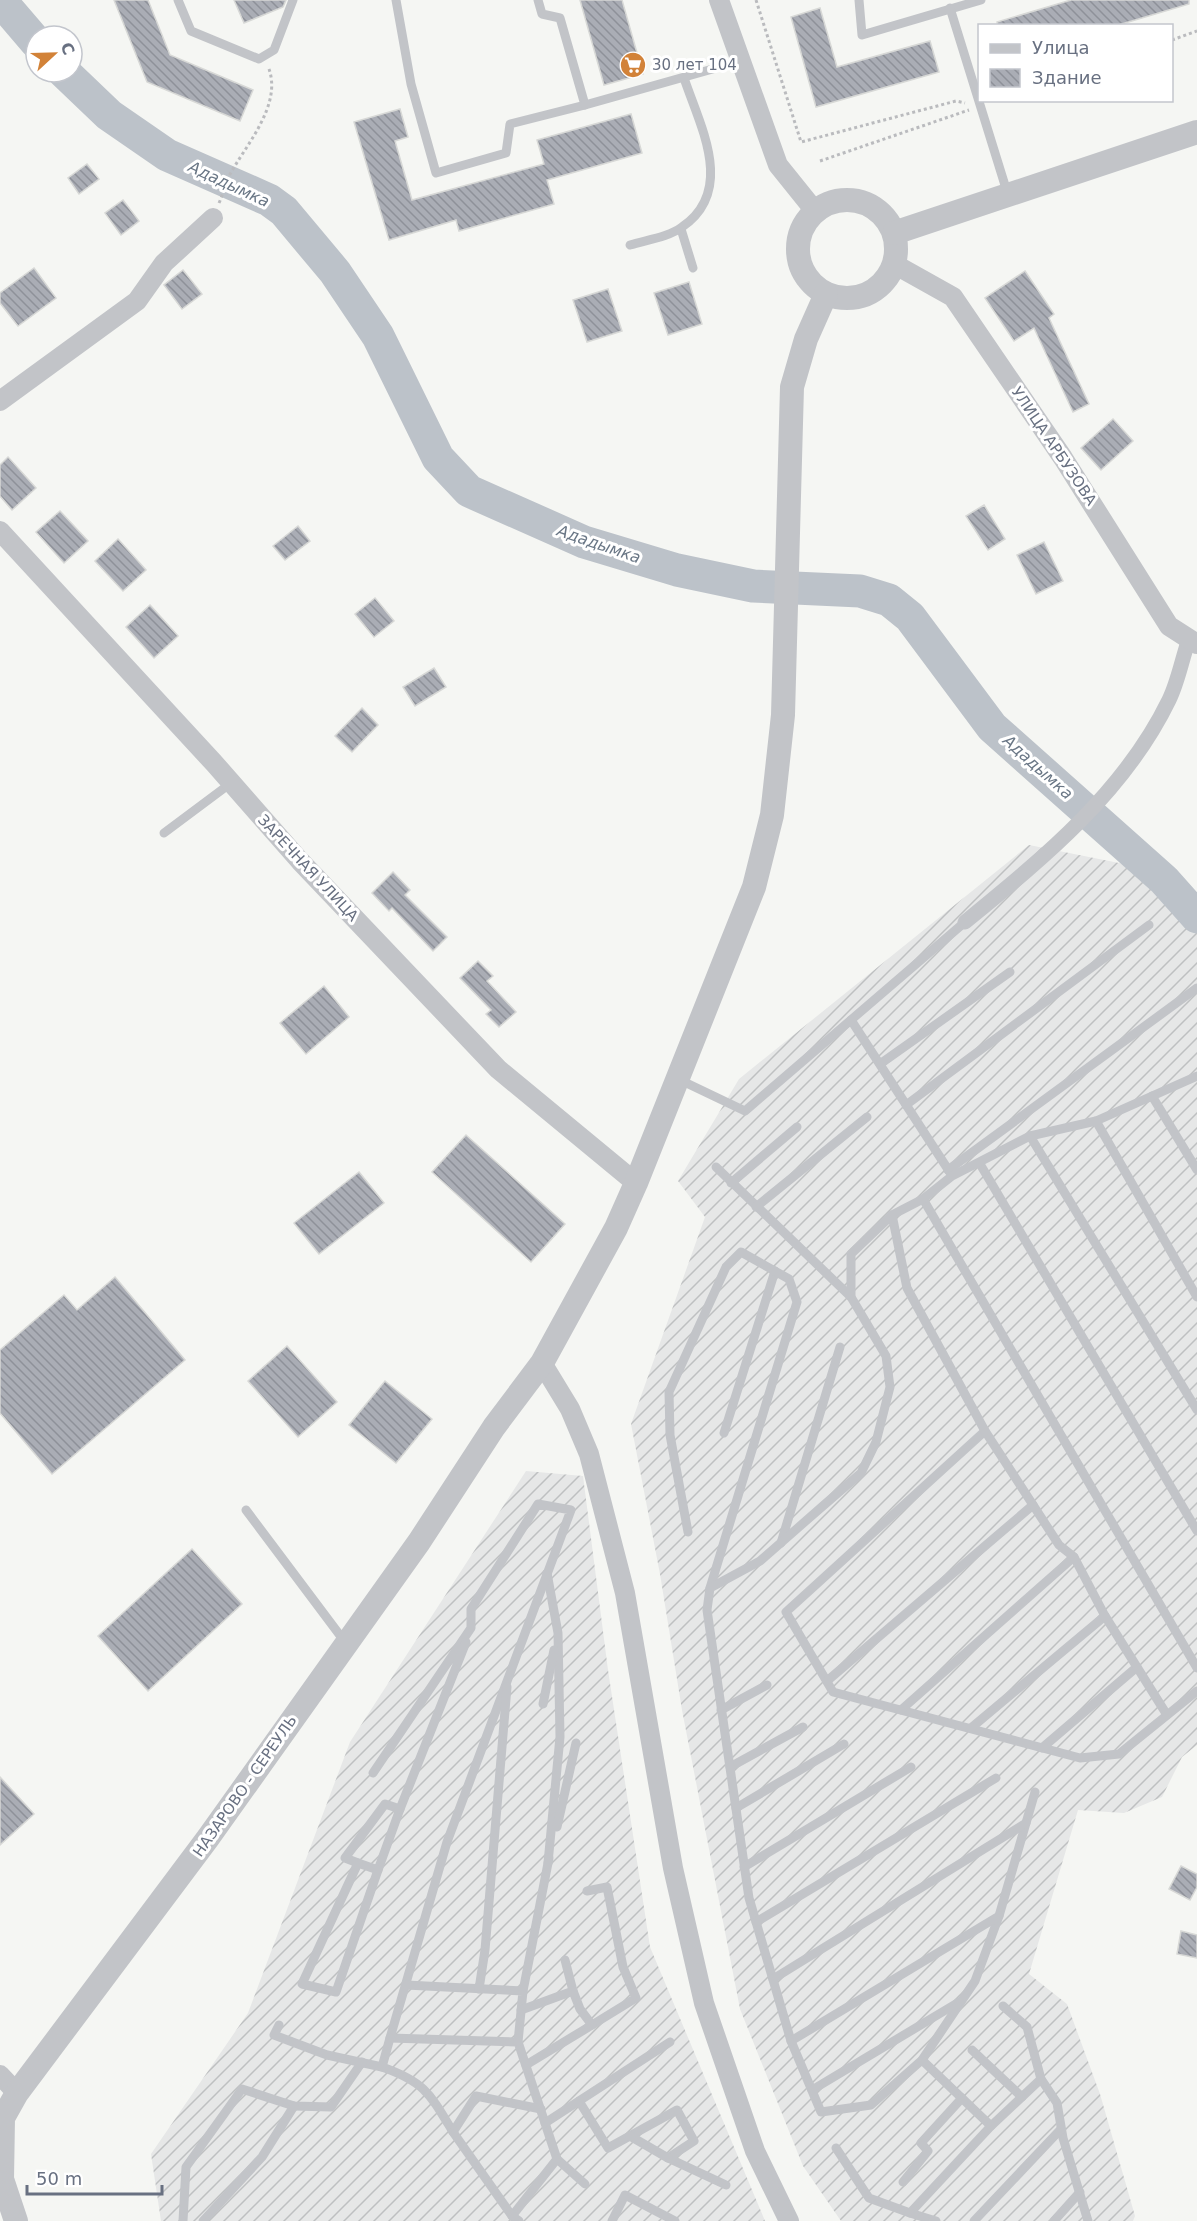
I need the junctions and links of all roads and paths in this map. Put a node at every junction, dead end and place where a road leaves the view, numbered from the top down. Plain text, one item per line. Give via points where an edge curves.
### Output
1 (178, 0) edge
2 (293, 0) edge
3 (396, 0) edge
4 (538, 0) edge
5 (719, 0) edge
6 (756, 0) edge
7 (859, 0) edge
8 (981, 0) edge
9 (950, 8) junction
10 (1197, 31) edge
11 (1173, 40) edge
12 (264, 56) junction
13 (741, 60) junction
14 (684, 78) junction
15 (585, 105) junction
16 (979, 106) junction
17 (1197, 132) edge
18 (820, 161) dead end
19 (223, 193) dead end
20 (1008, 195) junction
21 (815, 211) junction
22 (213, 218) dead end
23 (681, 229) junction
24 (894, 233) junction
25 (630, 246) dead end
26 (894, 264) junction
27 (693, 268) dead end
28 (826, 294) junction
29 (0, 401) edge
30 (0, 531) edge
31 (1193, 642) edge
32 (231, 783) junction
33 (164, 834) dead end
34 (965, 922) joint
35 (1149, 925) dead end
36 (1010, 972) dead end
37 (1197, 988) edge
38 (851, 1020) junction
39 (879, 1064) junction
40 (1197, 1076) edge
41 (678, 1079) junction
42 (1152, 1096) junction
43 (906, 1105) junction
44 (867, 1117) dead end
45 (1096, 1121) junction
46 (797, 1126) dead end
47 (1030, 1136) junction
48 (980, 1164) junction
49 (716, 1167) dead end
50 (1197, 1170) edge
51 (950, 1173) junction
52 (731, 1183) junction
53 (636, 1184) junction
54 (923, 1199) junction
55 (756, 1207) junction
56 (892, 1215) junction
57 (775, 1271) junction
58 (851, 1297) junction
59 (1197, 1297) edge
60 (840, 1347) dead end
61 (542, 1363) junction
62 (1197, 1410) edge
63 (984, 1431) junction
64 (724, 1433) dead end
65 (1033, 1504) junction
66 (246, 1510) dead end
67 (1197, 1531) edge
68 (688, 1532) dead end
69 (780, 1544) junction
70 (1074, 1557) junction
71 (547, 1573) junction
72 (710, 1588) junction
73 (1106, 1616) junction
74 (471, 1628) junction
75 (558, 1633) junction
76 (346, 1644) junction
77 (1137, 1667) junction
78 (1197, 1668) edge
79 (508, 1676) junction
80 (827, 1681) junction
81 (767, 1685) dead end
82 (1197, 1691) edge
83 (543, 1704) dead end
84 (721, 1710) junction
85 (901, 1710) junction
86 (1167, 1715) junction
87 (803, 1726) dead end
88 (971, 1728) junction
89 (576, 1743) dead end
90 (844, 1744) dead end
91 (1042, 1748) junction
92 (730, 1767) junction
93 (911, 1767) dead end
94 (373, 1773) dead end
95 (996, 1778) dead end
96 (1035, 1792) dead end
97 (736, 1808) junction
98 (400, 1809) junction
99 (1026, 1823) junction
100 (358, 1863) junction
101 (548, 1863) junction
102 (744, 1867) junction
103 (378, 1870) junction
104 (587, 1891) dead end
105 (999, 1916) junction
106 (756, 1922) junction
107 (565, 1960) dead end
108 (773, 1979) junction
109 (406, 1985) junction
110 (479, 1989) junction
111 (523, 1991) junction
112 (573, 1991) junction
113 (961, 2001) junction
114 (1003, 2006) dead end
115 (521, 2010) junction
116 (279, 2025) dead end
117 (592, 2025) junction
118 (390, 2038) junction
119 (791, 2041) junction
120 (518, 2042) junction
121 (670, 2042) dead end
122 (972, 2050) dead end
123 (922, 2060) junction
124 (362, 2062) junction
125 (526, 2065) junction
126 (382, 2067) junction
127 (0, 2075) edge
128 (1041, 2079) junction
129 (812, 2090) junction
130 (17, 2093) junction
131 (1022, 2097) junction
132 (962, 2098) junction
133 (579, 2101) junction
134 (294, 2106) junction
135 (541, 2109) junction
136 (545, 2123) junction
137 (991, 2126) junction
138 (1061, 2129) junction
139 (453, 2132) junction
140 (630, 2136) junction
141 (1, 2146) edge
142 (836, 2148) dead end
143 (668, 2158) junction
144 (557, 2159) junction
145 (903, 2182) dead end
146 (585, 2184) dead end
147 (726, 2186) dead end
148 (1080, 2192) junction
149 (910, 2213) junction
150 (515, 2219) edge
151 (16, 2221) edge
152 (183, 2221) edge
153 (203, 2221) edge
154 (612, 2221) edge
155 (675, 2221) edge
156 (789, 2221) edge
157 (936, 2221) edge
158 (974, 2221) edge
159 (1054, 2221) edge
160 (1088, 2221) edge

1 - 12 lane via 191,31 259,59
2 - 12 lane via 274,50
3 - 15 lane via 411,84 436,172 506,153 510,124
4 - 15 lane via 542,14 560,18
5 - 13 street
6 - 16 path via 801,142 956,101
7 - 9 lane via 862,35
8 - 9 lane
9 - 16 lane
10 - 11 path
12 - 19 path via 273,80 261,128
13 - 14 lane
13 - 21 street via 778,165
14 - 15 lane
14 - 23 lane via 713,164 704,202
16 - 18 path
16 - 20 lane
17 - 20 street
20 - 24 street
21 - 24 street via 834,201 860,201 885,217
21 - 28 street via 801,231 798,257 809,281
22 - 29 street via 164,263 137,301
23 - 25 lane
23 - 27 lane
24 - 26 street
26 - 28 street via 888,277 869,294 846,299
26 - 31 street, УЛИЦА АРБУЗОВА via 953,297 1063,458 1169,626
28 - 41 street, НАЗАРОВО - СЕРЕУЛЬ via 806,339 792,387 783,716 772,814 754,887
30 - 32 street, ЗАРЕЧНАЯ УЛИЦА
31 - 34 street via 1169,700 1128,767 1071,832
32 - 33 lane
32 - 53 street, ЗАРЕЧНАЯ УЛИЦА via 498,1069
34 - 38 lane
35 - 43 lane
36 - 39 lane
37 - 51 lane
38 - 39 lane
38 - 41 lane via 746,1111
39 - 43 lane
40 - 42 lane
41 - 53 street, НАЗАРОВО - СЕРЕУЛЬ
42 - 45 lane
42 - 50 lane
43 - 51 lane
44 - 55 lane
45 - 47 lane
45 - 59 lane
46 - 52 lane
47 - 48 lane
47 - 62 lane
48 - 51 lane
48 - 67 lane
49 - 52 lane
51 - 54 lane
52 - 55 lane
53 - 61 street, НАЗАРОВО - СЕРЕУЛЬ
54 - 56 lane
54 - 78 lane
55 - 58 lane
56 - 58 lane via 851,1254
56 - 63 lane via 907,1288
57 - 64 lane
57 - 68 lane via 741,1252 726,1267 669,1392 670,1435
57 - 72 lane via 789,1279 797,1302
58 - 69 lane via 886,1356 890,1387 876,1442 861,1473
60 - 69 lane
61 - 76 street, НАЗАРОВО - СЕРЕУЛЬ
61 - 156 street via 570,1409 589,1454 625,1593 673,1868 704,2002 755,2151
63 - 65 lane
63 - 80 lane via 786,1612
65 - 70 lane via 1059,1545
65 - 80 lane
66 - 76 lane
69 - 72 lane via 760,1562
70 - 73 lane
70 - 85 lane
71 - 74 lane via 571,1510 538,1503 471,1609
71 - 75 lane
71 - 79 lane
72 - 84 lane via 707,1610
73 - 77 lane
73 - 88 lane
74 - 94 lane
74 - 98 lane
75 - 83 lane
75 - 101 lane via 560,1737
76 - 130 street, НАЗАРОВО - СЕРЕУЛЬ via 148,1921
77 - 86 lane
77 - 91 lane
79 - 109 lane via 447,1842
79 - 110 lane
80 - 85 lane via 833,1692
81 - 84 lane
82 - 86 lane
84 - 92 lane
85 - 88 lane
86 - 91 lane via 1119,1754 1080,1758
87 - 92 lane
88 - 91 lane
89 - 101 lane
90 - 97 lane
92 - 97 lane
93 - 102 lane
95 - 106 lane
96 - 99 lane
97 - 102 lane
98 - 100 lane via 385,1804 345,1858
98 - 103 lane
99 - 105 lane
99 - 108 lane
100 - 103 lane
100 - 103 lane via 302,1984 336,1992
101 - 111 lane
102 - 106 lane
104 - 117 lane via 608,1887 623,1967 636,1998
105 - 113 lane via 975,1981
105 - 119 lane
106 - 108 lane
107 - 112 lane
108 - 119 lane
109 - 110 lane
109 - 118 lane
110 - 111 lane
111 - 115 lane
112 - 115 lane
112 - 117 lane
113 - 123 lane
113 - 129 lane
114 - 128 lane via 1027,2027
115 - 120 lane
116 - 124 lane via 274,2035 327,2055
117 - 125 lane
118 - 120 lane
118 - 126 lane
119 - 129 lane
120 - 125 lane
121 - 133 lane
122 - 131 lane
123 - 129 lane via 871,2105 821,2112
123 - 132 lane
124 - 126 lane
124 - 134 lane via 331,2107
125 - 135 lane
126 - 139 lane via 427,2090
127 - 130 street
128 - 131 lane
128 - 138 lane via 1057,2103
130 - 141 street, НАЗАРОВО - СЕРЕУЛЬ via 3,2118
131 - 137 lane
132 - 137 lane
132 - 145 lane via 921,2143 927,2151
133 - 136 lane
133 - 140 lane via 608,2148
134 - 152 lane via 242,2089 186,2167
134 - 153 lane via 262,2157
135 - 136 lane
135 - 139 lane via 476,2096
136 - 144 lane
137 - 149 lane
138 - 148 lane
138 - 158 lane
139 - 150 lane
140 - 143 lane
140 - 143 lane via 678,2110 694,2141
141 - 151 street, НАЗАРОВО - СЕРЕУЛЬ via 2,2179
142 - 149 lane via 869,2198
143 - 147 lane
144 - 146 lane
144 - 150 lane
148 - 159 lane
148 - 160 lane
149 - 157 lane
154 - 155 lane via 625,2195

